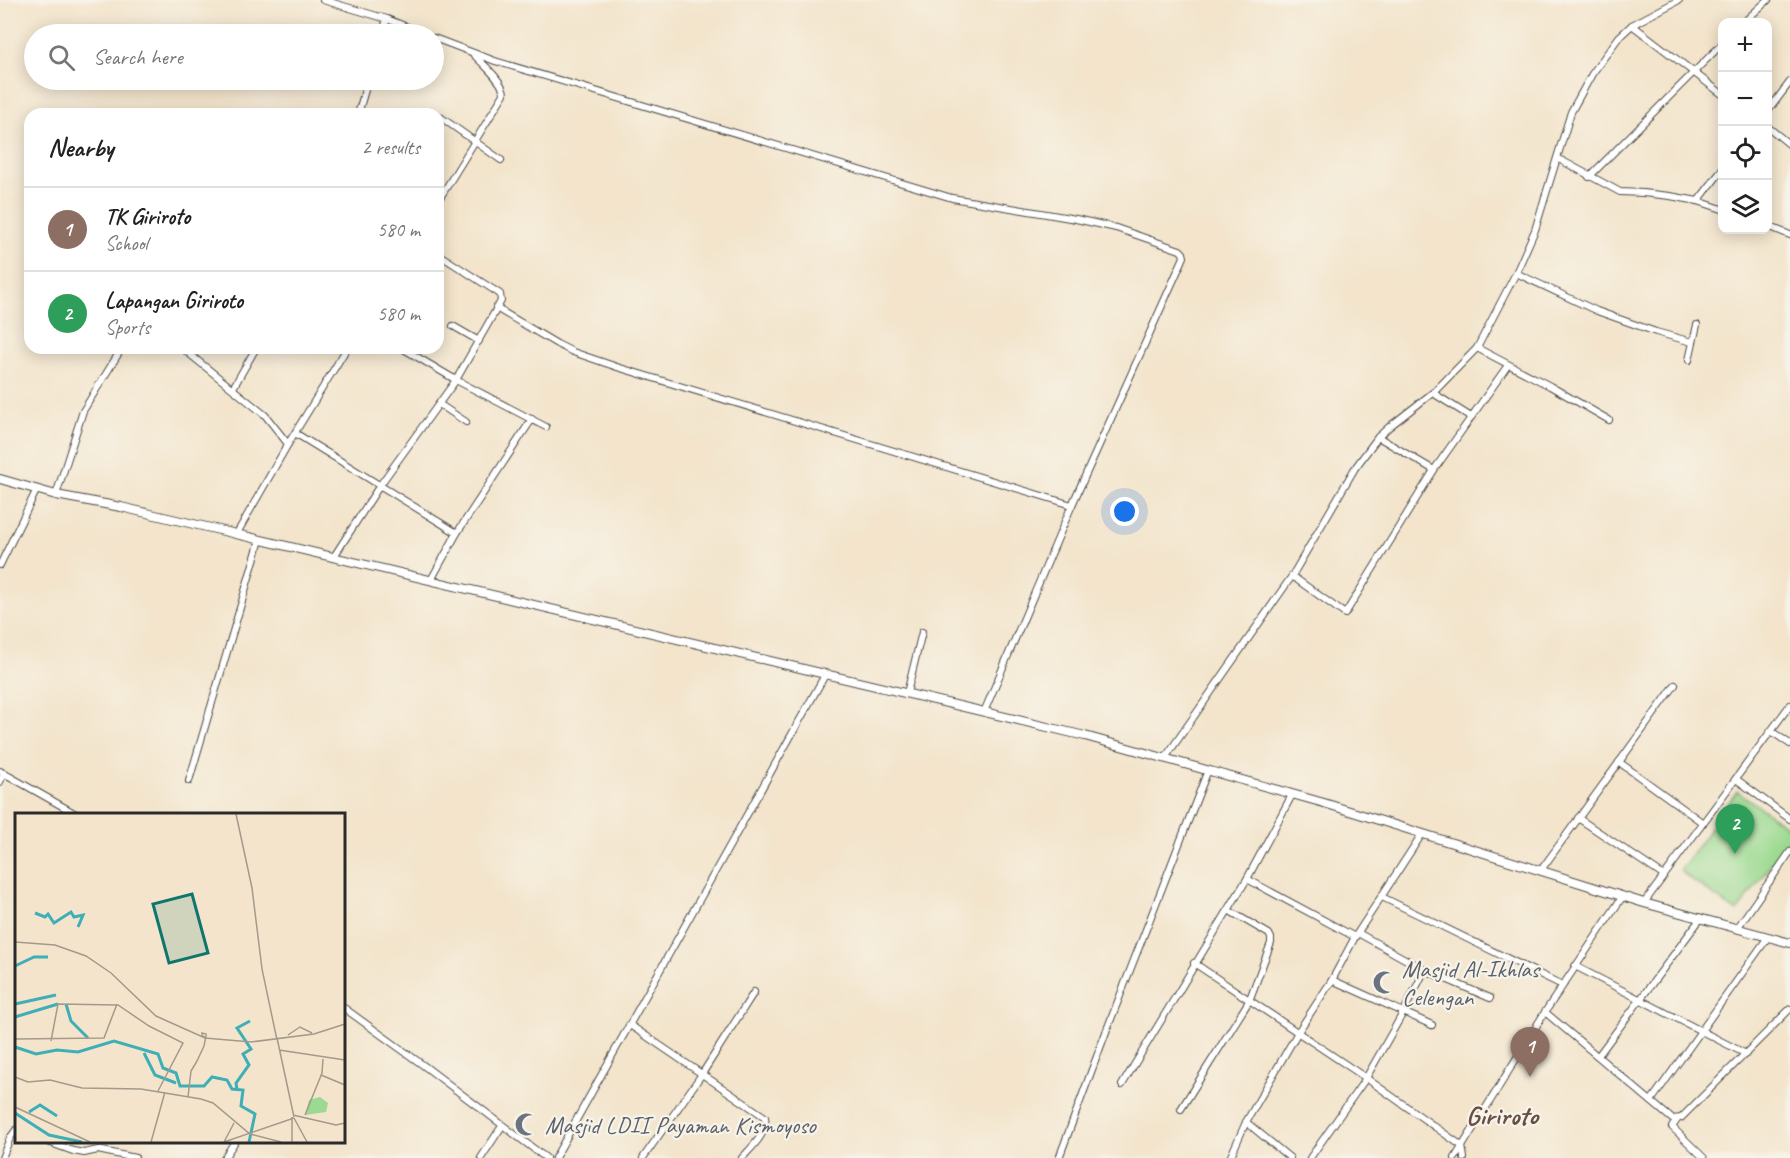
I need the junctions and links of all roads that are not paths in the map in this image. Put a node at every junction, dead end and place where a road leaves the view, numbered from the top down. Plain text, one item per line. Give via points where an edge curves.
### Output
1 (323, 0) edge
2 (1679, 0) edge
3 (1768, 0) edge
4 (1748, 18) edge
5 (387, 19) junction
6 (385, 24) edge
7 (400, 24) edge
8 (1632, 25) junction
9 (444, 42) edge
10 (1718, 48) edge
11 (473, 54) junction
12 (1693, 72) junction
13 (1790, 82) edge
14 (365, 90) edge
15 (1718, 91) edge
16 (1772, 105) edge
17 (360, 108) edge
18 (444, 120) edge
19 (1772, 131) edge
20 (474, 142) junction
21 (1790, 145) edge
22 (1557, 158) junction
23 (501, 160) dead end
24 (1718, 175) edge
25 (1589, 177) junction
26 (444, 191) edge
27 (1698, 201) junction
28 (1718, 208) edge
29 (1772, 228) edge
30 (1790, 235) edge
31 (444, 258) edge
32 (1516, 273) junction
33 (496, 308) junction
34 (1697, 325) dead end
35 (453, 326) dead end
36 (479, 341) junction
37 (1692, 342) junction
38 (1477, 348) junction
39 (118, 354) edge
40 (189, 354) edge
41 (253, 354) edge
42 (343, 354) edge
43 (412, 354) edge
44 (1689, 360) dead end
45 (1508, 365) junction
46 (456, 380) junction
47 (233, 388) junction
48 (1432, 393) junction
49 (439, 404) junction
50 (1471, 417) junction
51 (532, 419) junction
52 (1609, 420) dead end
53 (466, 422) dead end
54 (546, 427) dead end
55 (295, 433) junction
56 (1378, 437) junction
57 (288, 444) junction
58 (1434, 470) junction
59 (0, 479) edge
60 (380, 485) junction
61 (37, 489) junction
62 (56, 495) junction
63 (1072, 505) junction
64 (457, 532) junction
65 (236, 534) junction
66 (260, 540) junction
67 (333, 558) junction
68 (0, 565) edge
69 (1292, 576) junction
70 (431, 580) junction
71 (922, 632) dead end
72 (825, 675) junction
73 (1675, 685) dead end
74 (907, 693) junction
75 (1790, 705) edge
76 (984, 712) junction
77 (1771, 731) junction
78 (1790, 744) edge
79 (1165, 758) junction
80 (1619, 762) junction
81 (1208, 770) junction
82 (2, 772) edge
83 (1736, 779) junction
84 (189, 781) dead end
85 (0, 782) edge
86 (1292, 795) junction
87 (74, 813) edge
88 (1578, 818) junction
89 (1790, 819) edge
90 (1703, 823) junction
91 (1422, 834) junction
92 (1790, 852) edge
93 (1542, 870) junction
94 (1664, 876) junction
95 (1246, 879) junction
96 (1623, 896) junction
97 (1382, 897) junction
98 (1644, 903) junction
99 (1228, 910) junction
100 (1701, 918) junction
101 (1738, 927) junction
102 (1357, 935) junction
103 (1768, 937) junction
104 (1790, 943) edge
105 (1194, 963) junction
106 (1575, 966) junction
107 (1425, 970) junction
108 (1332, 980) junction
109 (1562, 985) junction
110 (754, 992) dead end
111 (1490, 998) dead end
112 (1640, 1000) junction
113 (1249, 1001) junction
114 (345, 1009) edge
115 (1790, 1009) edge
116 (1545, 1011) junction
117 (1403, 1013) junction
118 (630, 1024) junction
119 (1432, 1025) dead end
120 (1701, 1031) junction
121 (1298, 1032) junction
122 (1746, 1054) junction
123 (1598, 1056) junction
124 (702, 1074) junction
125 (1366, 1078) junction
126 (1122, 1085) dead end
127 (1651, 1101) junction
128 (1181, 1109) dead end
129 (1677, 1120) junction
130 (1246, 1122) junction
131 (502, 1126) junction
132 (15, 1131) edge
133 (51, 1143) edge
134 (234, 1143) edge
135 (1462, 1146) junction
136 (98, 1150) junction
137 (2, 1158) edge
138 (97, 1158) edge
139 (135, 1158) edge
140 (225, 1158) edge
141 (481, 1158) edge
142 (546, 1158) edge
143 (555, 1158) edge
144 (644, 1158) edge
145 (742, 1158) edge
146 (1059, 1158) edge
147 (1230, 1158) edge
148 (1290, 1158) edge
149 (1310, 1158) edge
150 (1455, 1158) edge
151 (1464, 1158) edge
152 (1704, 1158) edge

1 - 5 street
2 - 8 street
3 - 4 street
5 - 6 street
5 - 7 street
8 - 12 street
8 - 22 street via 1592,74 1571,112
9 - 11 street
10 - 12 street
11 - 20 street via 505,90
11 - 63 street via 952,198 1086,221 1180,250 1184,257
12 - 15 street
12 - 25 street
13 - 16 street
14 - 17 street
18 - 20 street
19 - 21 street
20 - 23 street
20 - 26 street
22 - 25 street
22 - 32 street via 1535,230
24 - 27 street
25 - 27 street via 1620,192
27 - 28 street
29 - 30 street
31 - 33 street via 500,294
32 - 37 street via 1597,311
32 - 38 street
33 - 36 street
33 - 63 street via 557,344 606,364
34 - 37 street
35 - 36 street
36 - 46 street
37 - 44 street
38 - 45 street
38 - 48 street
39 - 62 street via 83,411
40 - 47 street
41 - 47 street
42 - 55 street
43 - 46 street
45 - 50 street
45 - 52 street
46 - 49 street
46 - 51 street
47 - 57 street via 265,415
48 - 50 street
48 - 56 street
49 - 53 street
49 - 60 street
50 - 58 street
51 - 54 street
51 - 64 street
55 - 57 street
55 - 60 street
56 - 58 street
56 - 69 street via 1355,468
57 - 65 street
58 - 69 street via 1345,614
59 - 61 street
60 - 64 street
60 - 67 street
61 - 62 street
61 - 68 street
62 - 65 street
63 - 76 street
64 - 70 street
65 - 66 street
66 - 67 street
66 - 84 street
67 - 70 street
69 - 79 street
70 - 72 street
71 - 74 street
72 - 74 street
72 - 118 street
73 - 80 street
74 - 76 street
75 - 77 street
76 - 79 street
77 - 78 street
77 - 83 street
79 - 81 street
80 - 88 street
80 - 90 street
81 - 86 street
81 - 146 street
82 - 85 street
82 - 87 street
83 - 89 street
83 - 90 street
86 - 91 street
86 - 95 street
88 - 93 street
88 - 94 street
90 - 94 street
91 - 93 street
91 - 97 street
92 - 101 street
93 - 96 street
94 - 98 street
95 - 99 street
95 - 102 street
96 - 98 street
96 - 106 street
97 - 102 street
97 - 109 street
98 - 100 street
99 - 105 street
99 - 113 street via 1271,938
100 - 101 street
100 - 112 street
101 - 103 street
102 - 107 street
102 - 108 street
103 - 104 street
103 - 120 street
105 - 113 street
105 - 126 street
106 - 109 street
106 - 112 street
107 - 111 street
107 - 117 street
108 - 117 street
108 - 121 street
109 - 116 street
110 - 124 street
112 - 120 street
112 - 123 street
113 - 121 street
113 - 128 street
114 - 131 street
115 - 122 street
116 - 123 street
116 - 135 street
117 - 119 street
117 - 125 street
118 - 124 street
118 - 143 street
120 - 122 street
120 - 127 street
121 - 125 street
121 - 130 street
122 - 129 street
123 - 127 street
124 - 144 street
124 - 145 street via 765,1117 759,1138
125 - 135 street
125 - 149 street
127 - 129 street
129 - 152 street via 1672,1127
130 - 147 street
130 - 148 street
131 - 141 street
131 - 142 street
132 - 137 street
133 - 136 street via 80,1152
134 - 140 street
135 - 150 street
135 - 151 street
136 - 138 street
136 - 139 street

